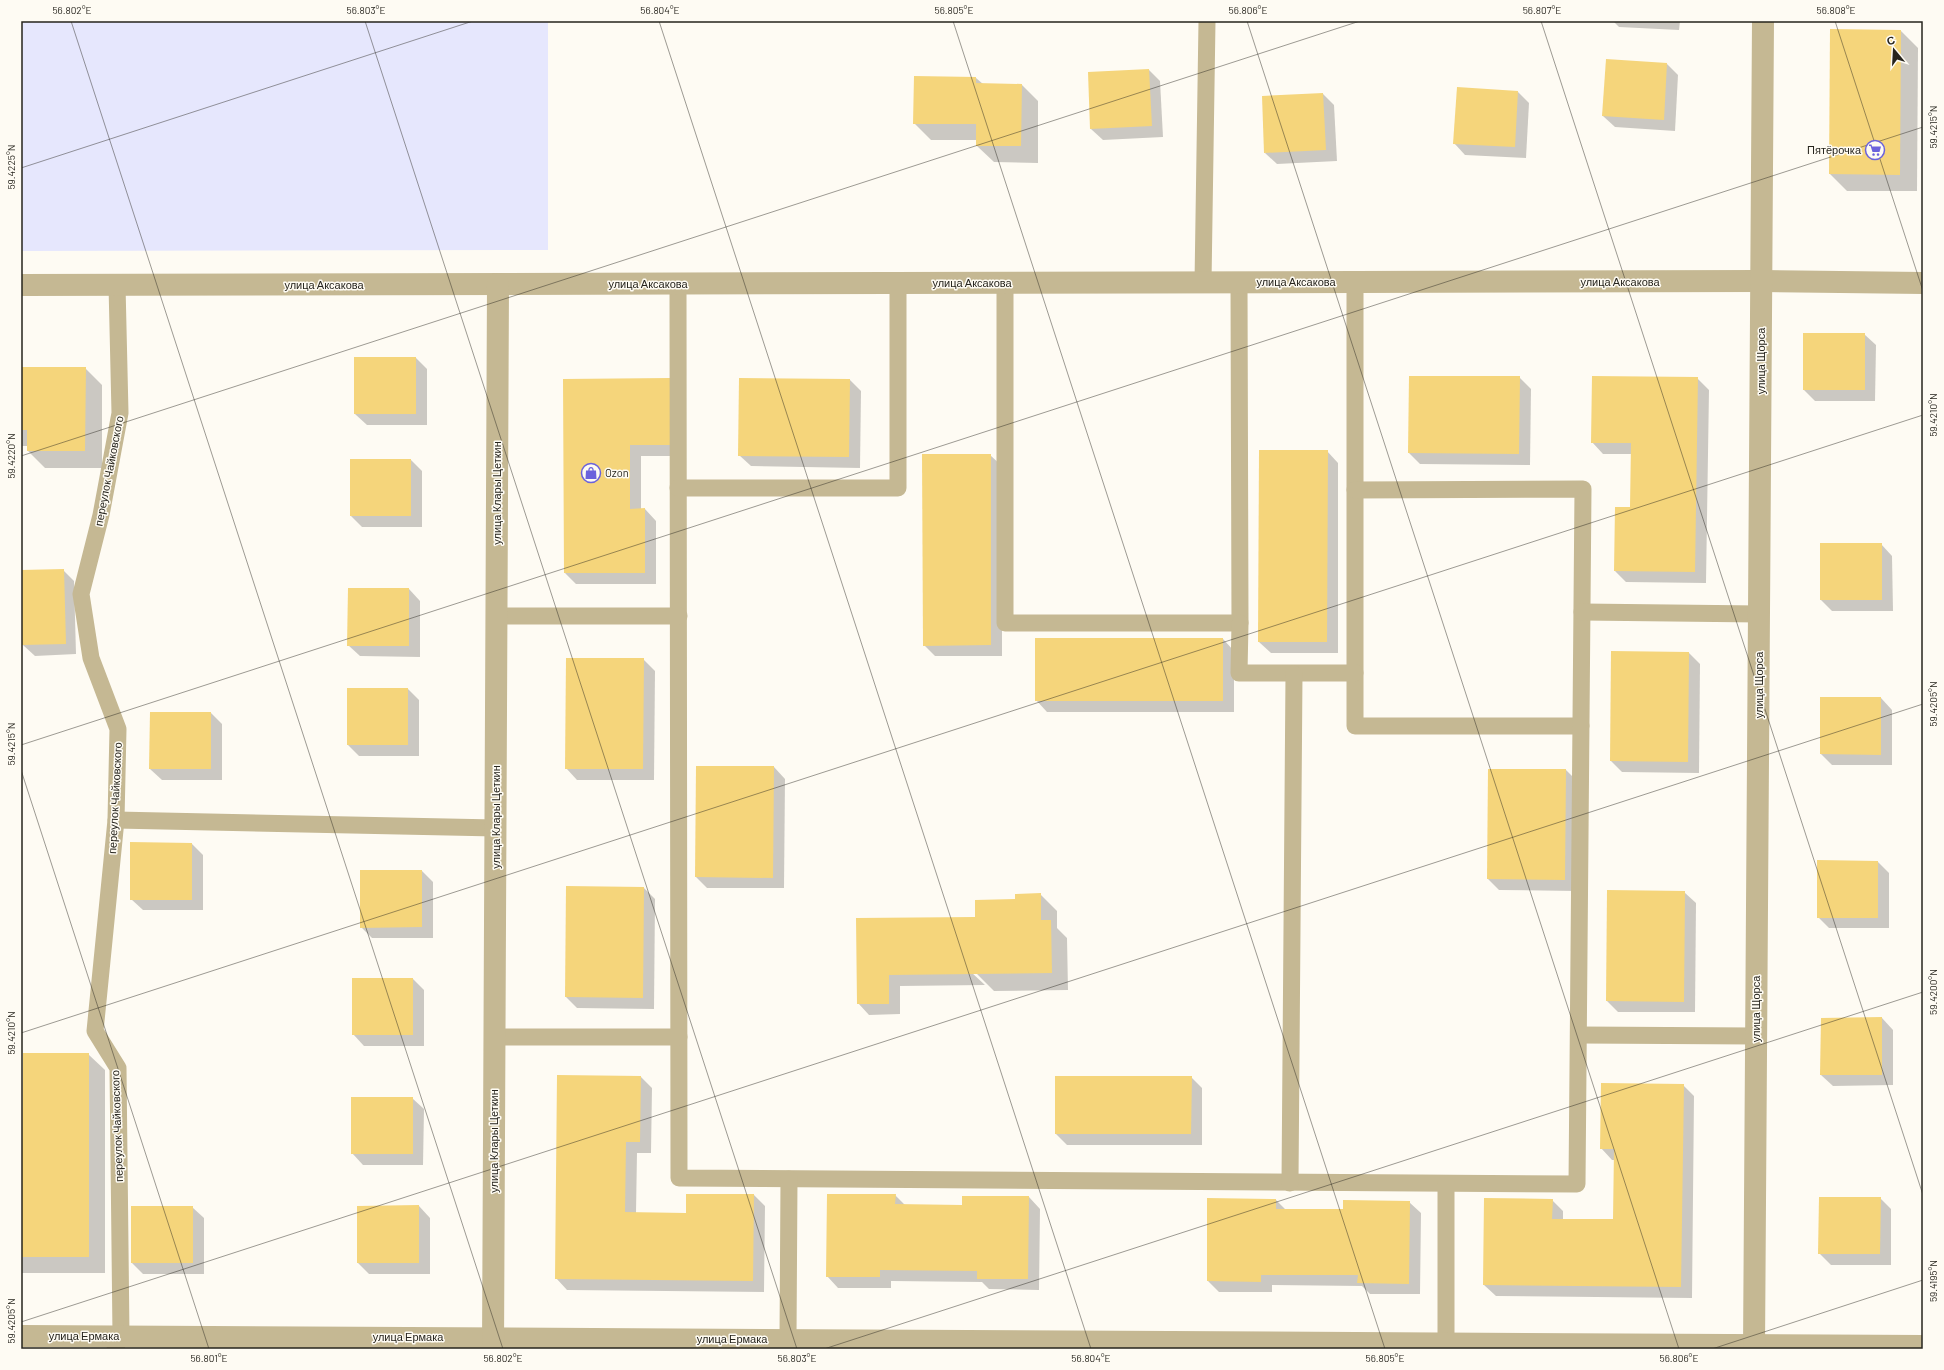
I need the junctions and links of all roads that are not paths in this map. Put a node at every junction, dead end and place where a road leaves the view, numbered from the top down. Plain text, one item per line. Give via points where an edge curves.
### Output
1 (1207, 21) edge
2 (1763, 21) edge
3 (1762, 281) junction
4 (1240, 282) junction
5 (1355, 282) junction
6 (898, 283) junction
7 (1005, 283) junction
8 (1203, 283) junction
9 (1923, 283) edge
10 (498, 284) junction
11 (678, 284) junction
12 (117, 285) junction
13 (21, 286) edge
14 (678, 488) junction
15 (1355, 490) junction
16 (1582, 612) junction
17 (1760, 614) junction
18 (497, 616) junction
19 (679, 616) junction
20 (1240, 623) junction
21 (1355, 673) junction
22 (1294, 674) junction
23 (1581, 726) junction
24 (116, 820) junction
25 (496, 828) junction
26 (1578, 1035) junction
27 (1756, 1036) junction
28 (495, 1037) junction
29 (680, 1037) junction
30 (789, 1179) junction
31 (1290, 1182) junction
32 (1446, 1184) junction
33 (21, 1336) edge
34 (788, 1339) junction
35 (118, 1343) edge
36 (493, 1343) edge
37 (1446, 1343) junction
38 (1923, 1346) edge
39 (1754, 1347) edge

1 - 8 lane
2 - 3 street, улица Щорса
3 - 5 street, улица Аксакова
3 - 9 street, улица Аксакова
3 - 17 street, улица Щорса
4 - 5 street, улица Аксакова
4 - 8 street, улица Аксакова
4 - 20 lane
5 - 15 lane
6 - 7 street, улица Аксакова
6 - 11 street, улица Аксакова
6 - 14 lane via 898,488
7 - 8 street, улица Аксакова
7 - 20 lane via 1005,623
10 - 11 street, улица Аксакова
10 - 12 street, улица Аксакова
10 - 18 street, улица Клары Цеткин
11 - 14 lane
12 - 13 street, улица Аксакова
12 - 24 lane, переулок Чайковского via 120,413 101,516 81,594 91,658 118,729
14 - 19 lane
15 - 16 lane via 1583,489
15 - 21 lane
16 - 17 lane
16 - 23 lane
17 - 27 street, улица Щорса
18 - 19 lane
18 - 25 street, улица Клары Цеткин
19 - 29 lane
20 - 22 lane via 1239,673
21 - 22 lane
21 - 23 lane via 1355,726
22 - 31 lane
23 - 26 lane
24 - 25 lane
24 - 35 lane, переулок Чайковского via 94,1031 118,1068
25 - 28 street, улица Клары Цеткин
26 - 27 lane
26 - 32 lane via 1577,1184
27 - 39 street, улица Щорса
28 - 29 lane
28 - 36 street, улица Клары Цеткин
29 - 30 lane via 679,1178
30 - 31 lane
30 - 34 lane
31 - 32 lane
32 - 37 lane
33 - 35 street, улица Ермака
34 - 36 street, улица Ермака
34 - 37 street, улица Ермака
35 - 36 street, улица Ермака
37 - 39 street, улица Ермака
38 - 39 street, улица Ермака

